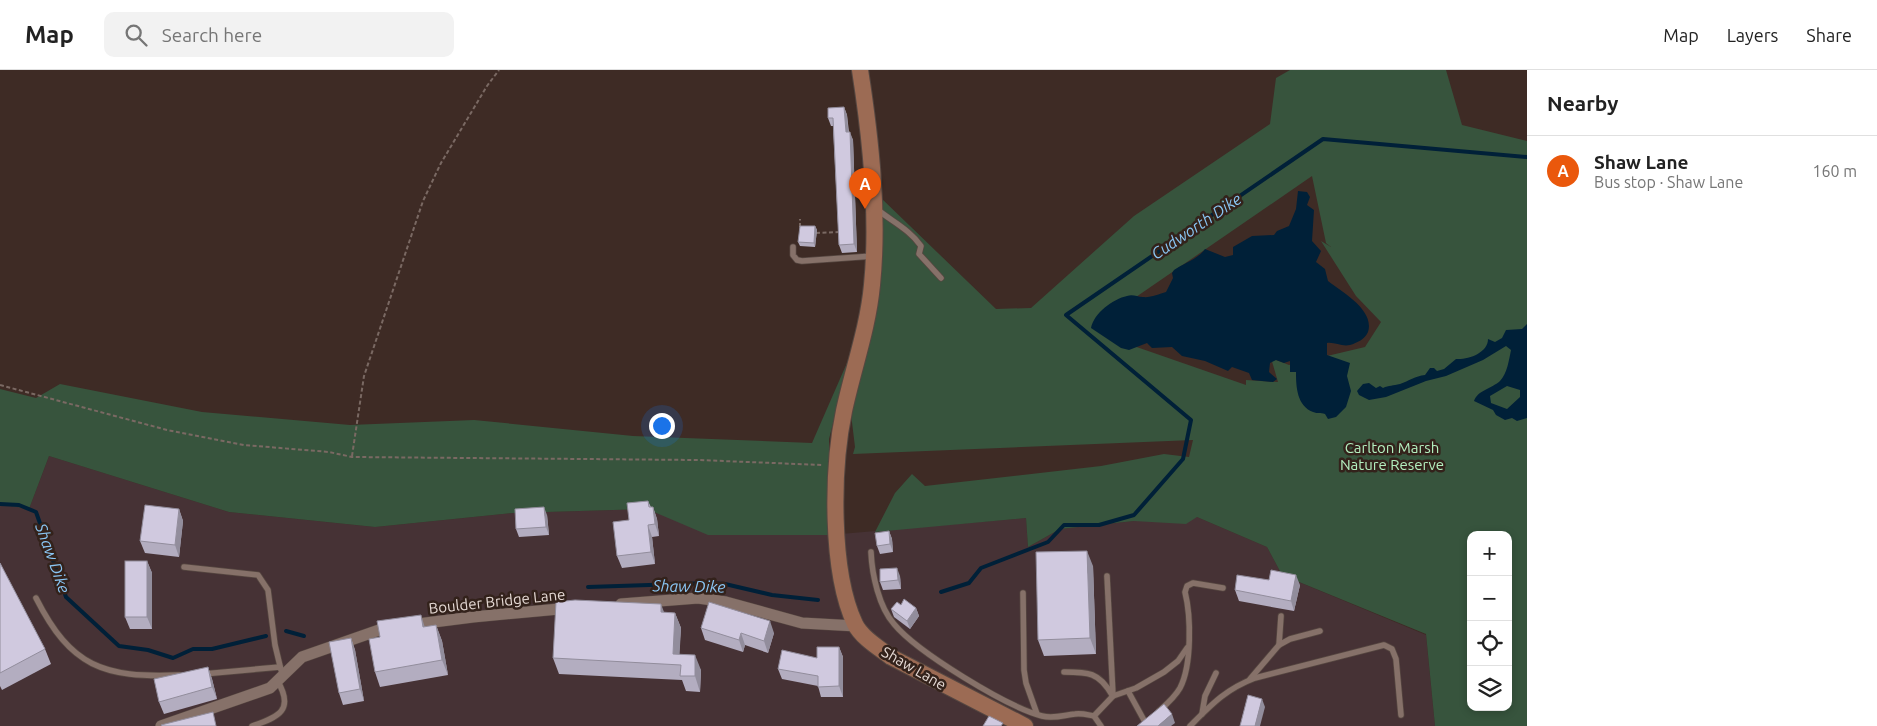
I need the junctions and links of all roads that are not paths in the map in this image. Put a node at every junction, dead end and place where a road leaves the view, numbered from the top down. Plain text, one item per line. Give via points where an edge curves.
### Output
1 (860, 70) edge
2 (873, 206) junction
3 (793, 247) road end
4 (873, 256) junction
5 (941, 278) dead end
6 (872, 552) dead end
7 (184, 567) dead end
8 (1107, 576) dead end
9 (1223, 588) dead end
10 (1024, 593) dead end
11 (36, 598) dead end
12 (606, 605) edge
13 (578, 608) edge
14 (1281, 616) dead end
15 (856, 626) junction
16 (1320, 631) dead end
17 (1278, 645) junction
18 (1188, 646) junction
19 (1064, 672) dead end
20 (1216, 673) dead end
21 (197, 674) edge
22 (280, 674) junction
23 (189, 675) edge
24 (1248, 681) junction
25 (1128, 691) junction
26 (1113, 696) junction
27 (1037, 714) junction
28 (1202, 714) junction
29 (1401, 715) dead end
30 (1094, 716) junction
31 (1143, 724) edge
32 (161, 726) edge
33 (252, 726) edge
34 (1025, 726) edge
35 (1101, 726) edge
36 (1190, 726) edge

1 - 2 street, Shaw Lane via 868,127
2 - 4 street, Shaw Lane
2 - 5 lane via 917,240 921,246 920,254
3 - 4 lane via 793,255 802,261
4 - 15 street, Shaw Lane via 872,285 844,411 838,466 837,542 845,597
6 - 27 lane via 880,595 889,617 903,633 971,682
7 - 22 lane via 258,574 268,590
8 - 26 lane
9 - 18 lane via 1193,583 1187,586
10 - 27 lane via 1026,684
11 - 23 lane via 59,638 81,659 102,669 125,674
12 - 15 street via 698,598 726,602 802,623
13 - 22 street, Boulder Bridge Lane via 382,629 302,657
14 - 17 lane
15 - 34 street, Shaw Lane via 891,657
16 - 17 lane via 1290,638
17 - 24 lane
18 - 25 lane via 1178,661 1164,672
18 - 31 lane via 1180,687 1173,698
19 - 26 lane via 1094,675 1104,682
20 - 28 lane via 1205,696
21 - 22 lane
22 - 32 street, Boulder Bridge Lane via 270,688
22 - 33 lane via 285,695 281,713 276,718
24 - 28 lane via 1225,692
24 - 29 lane via 1371,647 1388,646 1396,659
25 - 26 lane
25 - 31 lane
26 - 30 lane
27 - 30 lane via 1054,718 1077,714
28 - 36 lane
30 - 35 lane

